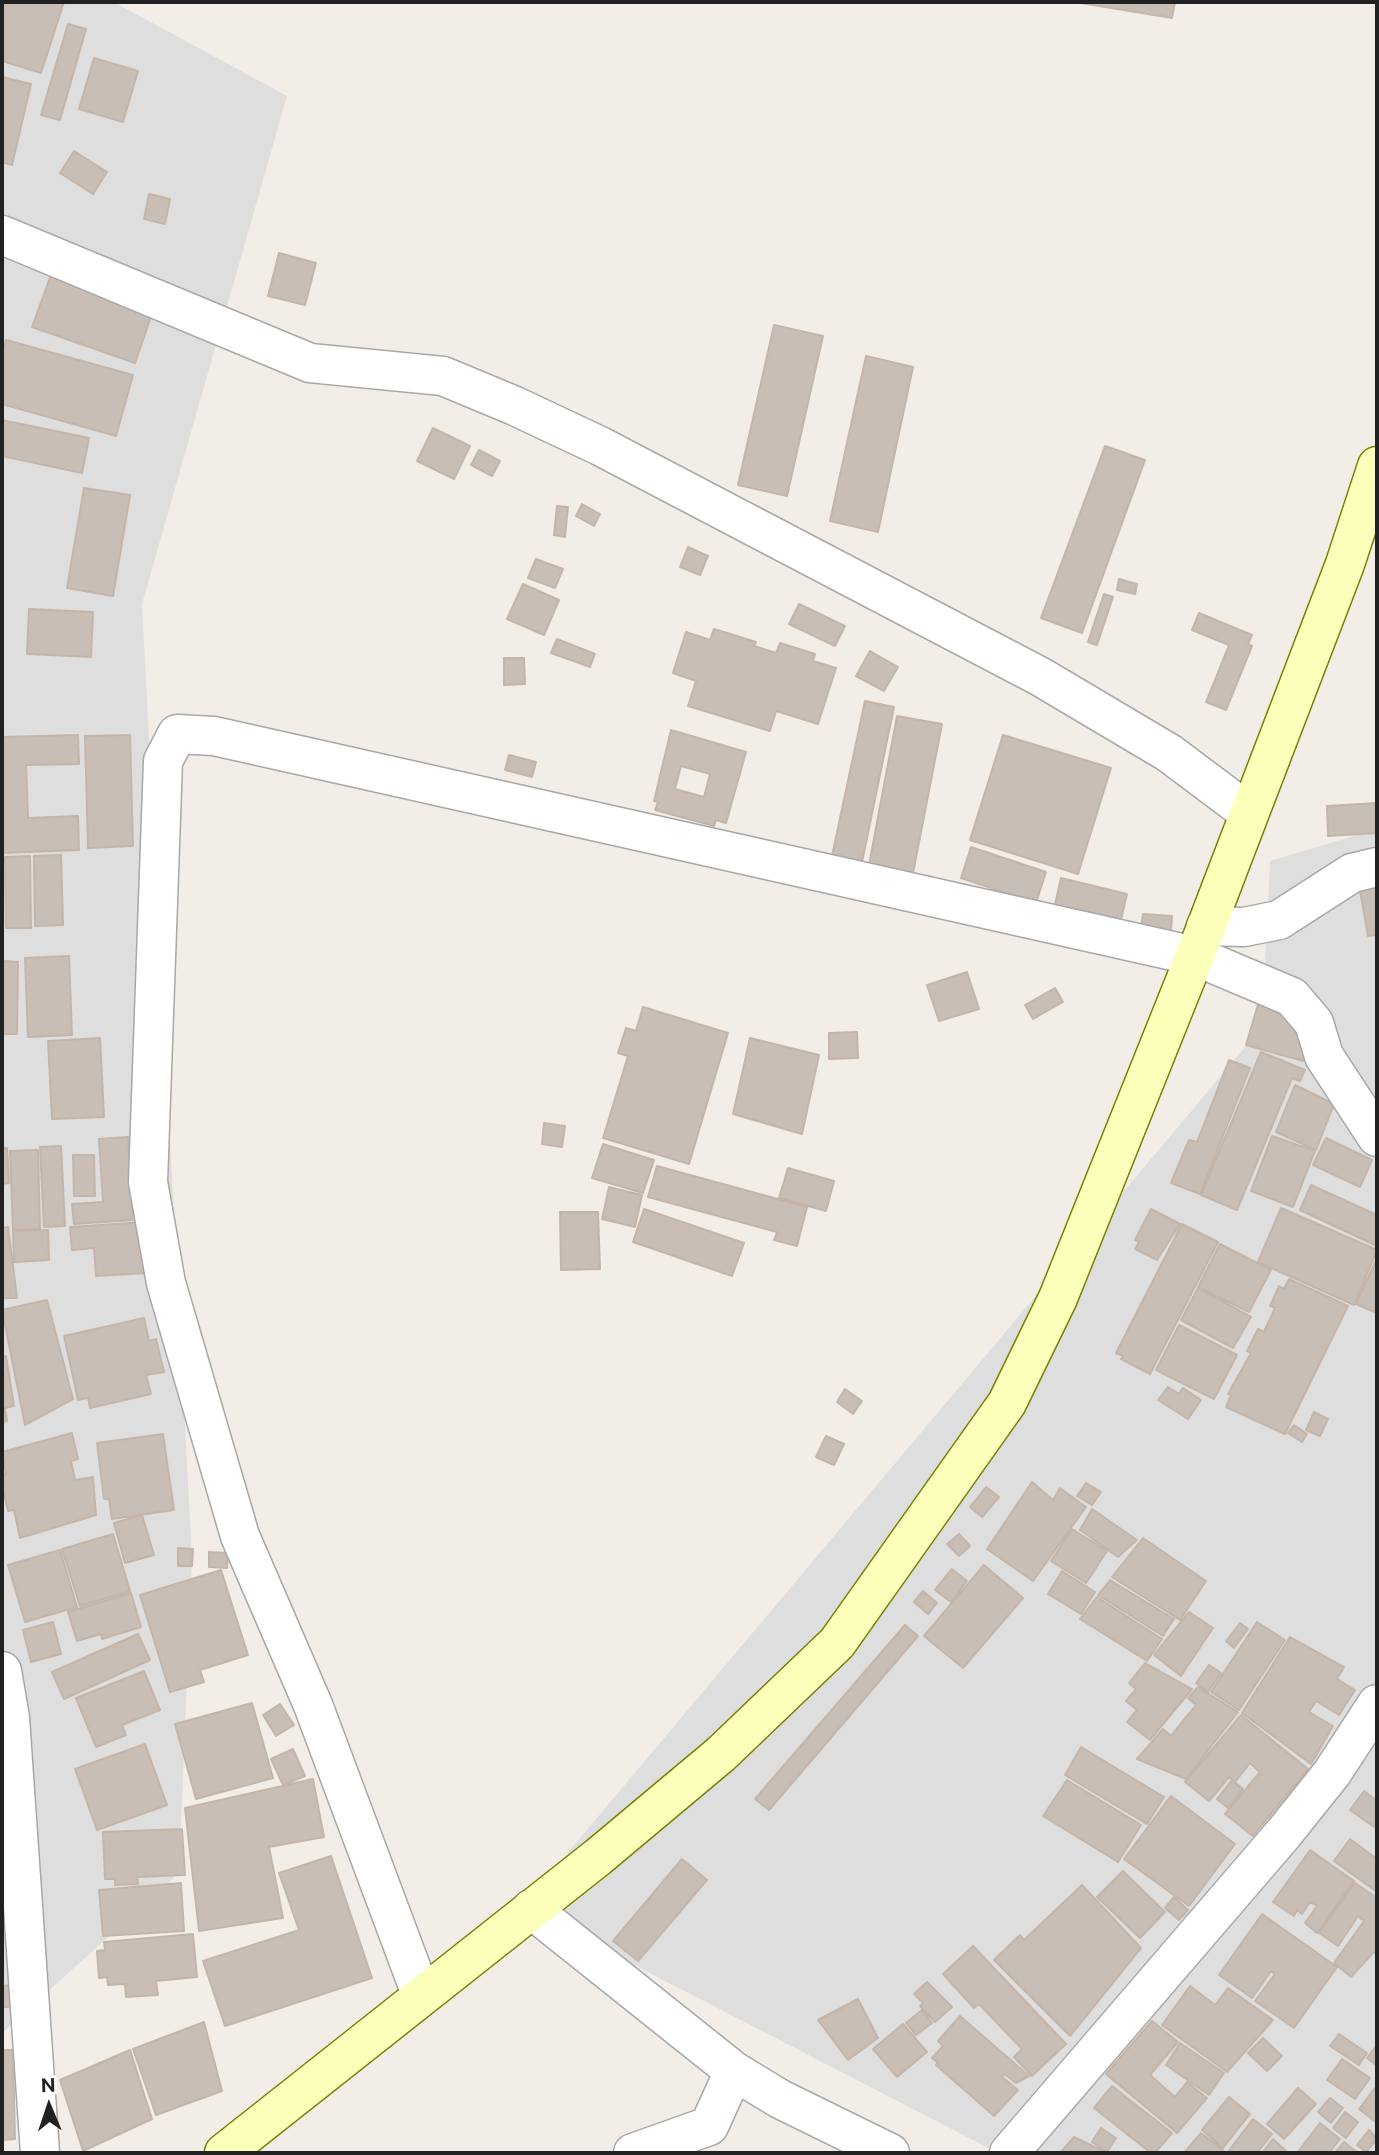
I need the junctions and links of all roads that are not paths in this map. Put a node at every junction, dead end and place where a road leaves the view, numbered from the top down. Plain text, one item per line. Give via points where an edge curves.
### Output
1 (2, 235) edge
2 (1377, 466) edge
3 (1250, 813) junction
4 (1377, 867) edge
5 (1200, 941) junction
6 (1377, 1137) edge
7 (2, 1671) edge
8 (1377, 1704) edge
9 (531, 1909) junction
10 (421, 1994) junction
11 (734, 2071) junction
12 (40, 2153) edge
13 (224, 2153) edge
14 (633, 2153) edge
15 (890, 2153) edge
16 (1009, 2153) edge

1 - 3 street via 310,363 443,376 515,405 1041,677 1169,752
2 - 3 street via 1345,564
3 - 5 street
4 - 5 street via 1352,873 1279,920
5 - 6 street via 1292,997 1314,1023 1324,1056
5 - 9 street via 1058,1298 1007,1403 837,1643 720,1754
5 - 10 street via 214,736 177,734 163,761 148,1182 166,1283 240,1536 313,1705
7 - 12 street via 10,1718
8 - 16 street via 1332,1773 1284,1833
9 - 10 street
9 - 11 street
10 - 13 street
11 - 14 street via 709,2126
11 - 15 street

